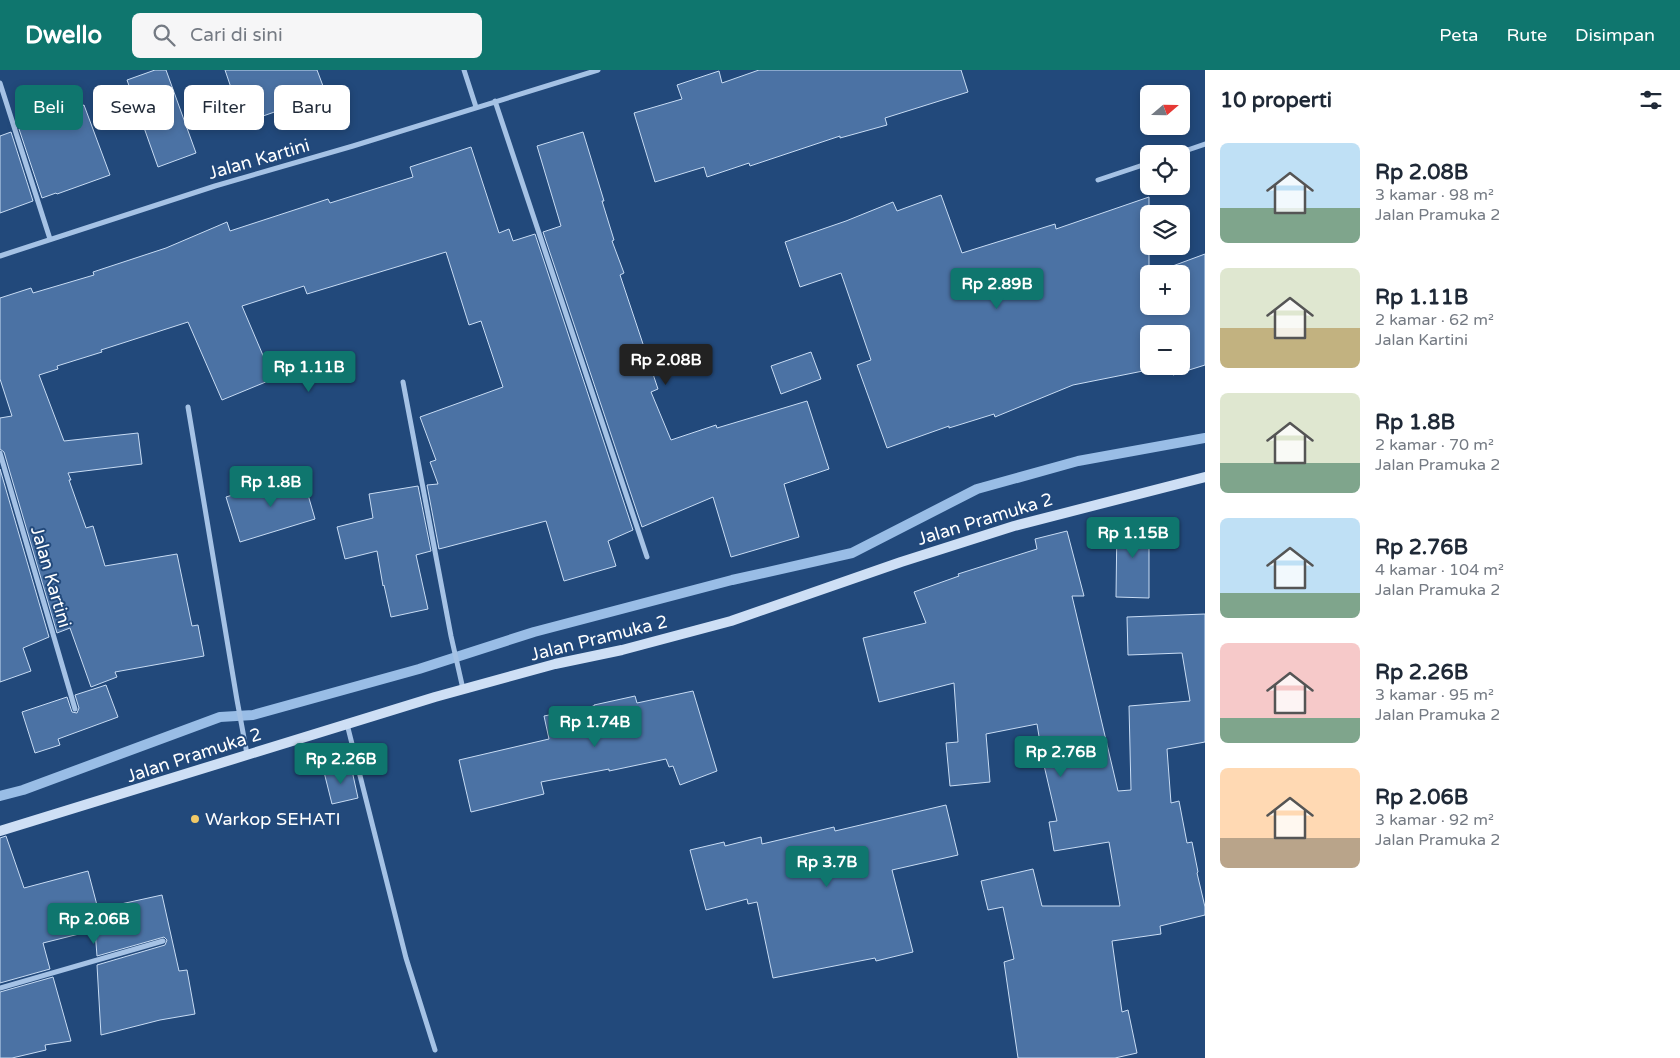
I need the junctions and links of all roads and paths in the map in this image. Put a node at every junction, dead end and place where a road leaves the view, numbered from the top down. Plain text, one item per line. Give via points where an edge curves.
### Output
1 (464, 70) edge
2 (598, 70) edge
3 (0, 83) edge
4 (495, 101) junction
5 (476, 107) junction
6 (1205, 144) edge
7 (1190, 149) edge
8 (1140, 166) edge
9 (1098, 180) dead end
10 (50, 239) junction
11 (0, 256) edge
12 (402, 382) dead end
13 (188, 407) dead end
14 (0, 453) edge
15 (1205, 477) edge
16 (647, 557) dead end
17 (463, 689) junction
18 (75, 709) dead end
19 (347, 724) junction
20 (247, 754) junction
21 (0, 831) edge
22 (163, 941) dead end
23 (0, 988) edge
24 (435, 1050) dead end

1 - 5 street
2 - 4 street, Jalan Kartini
3 - 10 street
4 - 5 street, Jalan Kartini
4 - 16 street
5 - 10 street, Jalan Kartini
6 - 7 street
8 - 9 street
10 - 11 street, Jalan Kartini
12 - 17 street
13 - 20 street
14 - 18 street, Jalan Kartini
15 - 17 main road, Jalan Pramuka 2 via 1014,526 731,621
17 - 19 main road, Jalan Pramuka 2
19 - 20 main road, Jalan Pramuka 2
19 - 24 street via 406,958
20 - 21 main road, Jalan Pramuka 2
22 - 23 street

